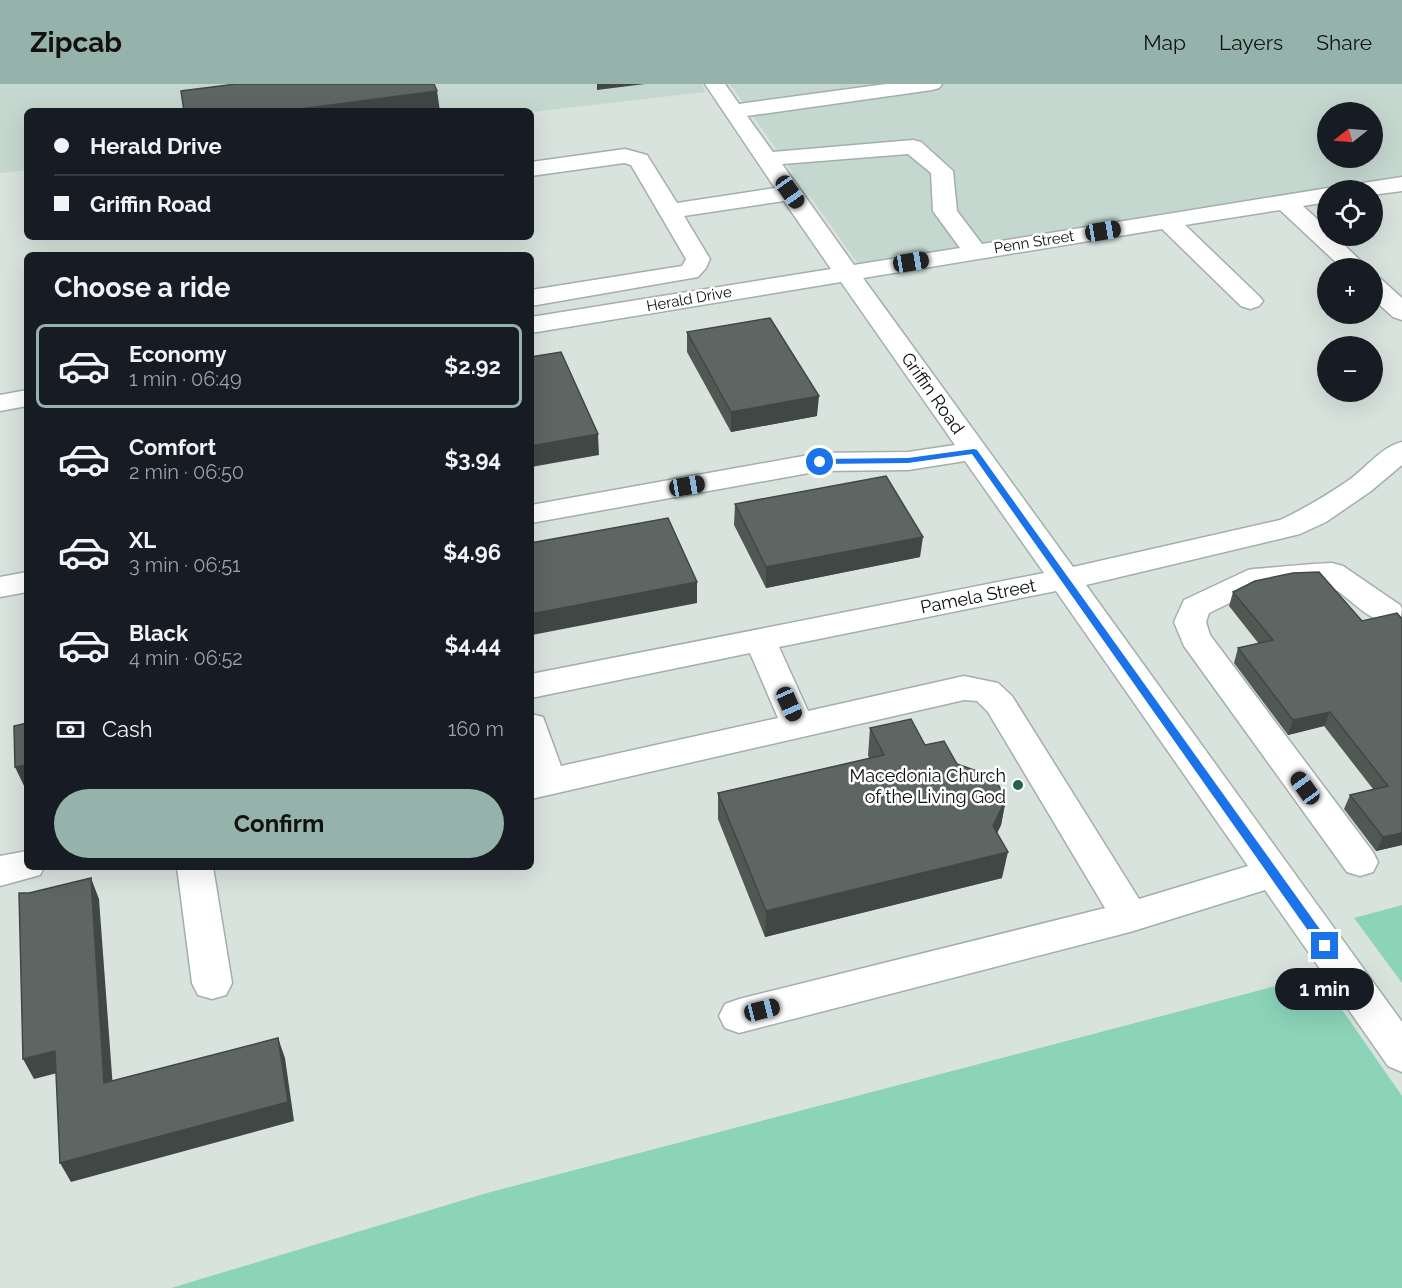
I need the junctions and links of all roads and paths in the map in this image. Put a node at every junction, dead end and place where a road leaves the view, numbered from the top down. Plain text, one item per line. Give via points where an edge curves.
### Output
1 (715, 84) edge
2 (932, 84) edge
3 (734, 111) junction
4 (766, 159) junction
5 (534, 169) edge
6 (1402, 184) edge
7 (1383, 187) edge
8 (790, 192) junction
9 (1317, 197) edge
10 (1285, 202) junction
11 (670, 211) junction
12 (1167, 221) junction
13 (975, 252) junction
14 (1345, 258) edge
15 (846, 272) junction
16 (1383, 294) edge
17 (534, 298) edge
18 (1250, 301) dead end
19 (1402, 312) edge
20 (534, 325) edge
21 (24, 377) edge
22 (0, 381) edge
23 (24, 399) edge
24 (0, 403) edge
25 (1402, 450) edge
26 (974, 452) junction
27 (534, 513) edge
28 (1221, 544) junction
29 (1259, 577) junction
30 (1064, 579) junction
31 (24, 583) edge
32 (0, 587) edge
33 (1389, 613) edge
34 (760, 640) junction
35 (534, 685) edge
36 (798, 725) junction
37 (534, 745) edge
38 (540, 784) edge
39 (1360, 862) dead end
40 (24, 866) edge
41 (195, 870) edge
42 (0, 871) edge
43 (1274, 873) junction
44 (1130, 917) junction
45 (212, 983) dead end
46 (739, 1016) dead end
47 (1402, 1054) edge

1 - 3 street, Griffin Road
2 - 3 street
3 - 4 street, Griffin Road
4 - 8 street, Griffin Road
4 - 13 street via 913,147 942,171 945,211
5 - 11 street via 634,157
6 - 7 street
8 - 11 street
8 - 15 street, Griffin Road
9 - 10 street, Penn Street
10 - 12 street, Penn Street
10 - 14 street
11 - 17 street via 698,259 688,272
12 - 13 street, Penn Street
12 - 18 street
13 - 15 street, Penn Street
15 - 20 street, Herald Drive
15 - 26 street, Griffin Road
16 - 19 street
21 - 22 street
23 - 24 street
25 - 28 street, Pamela Street via 1361,485 1316,515 1289,527
26 - 27 street via 908,461 820,462
26 - 30 street, Griffin Road
28 - 29 street
28 - 30 street, Pamela Street
29 - 33 street via 1332,573
29 - 39 street via 1195,607 1190,622 1195,638
30 - 34 street, Pamela Street
30 - 43 street, Griffin Road
31 - 32 street
34 - 35 street, Pamela Street
34 - 36 street
36 - 38 street
36 - 44 street via 964,688 986,691 1000,704
37 - 38 street
40 - 42 street
41 - 45 street
43 - 44 street
43 - 47 street, Griffin Road
44 - 46 street

